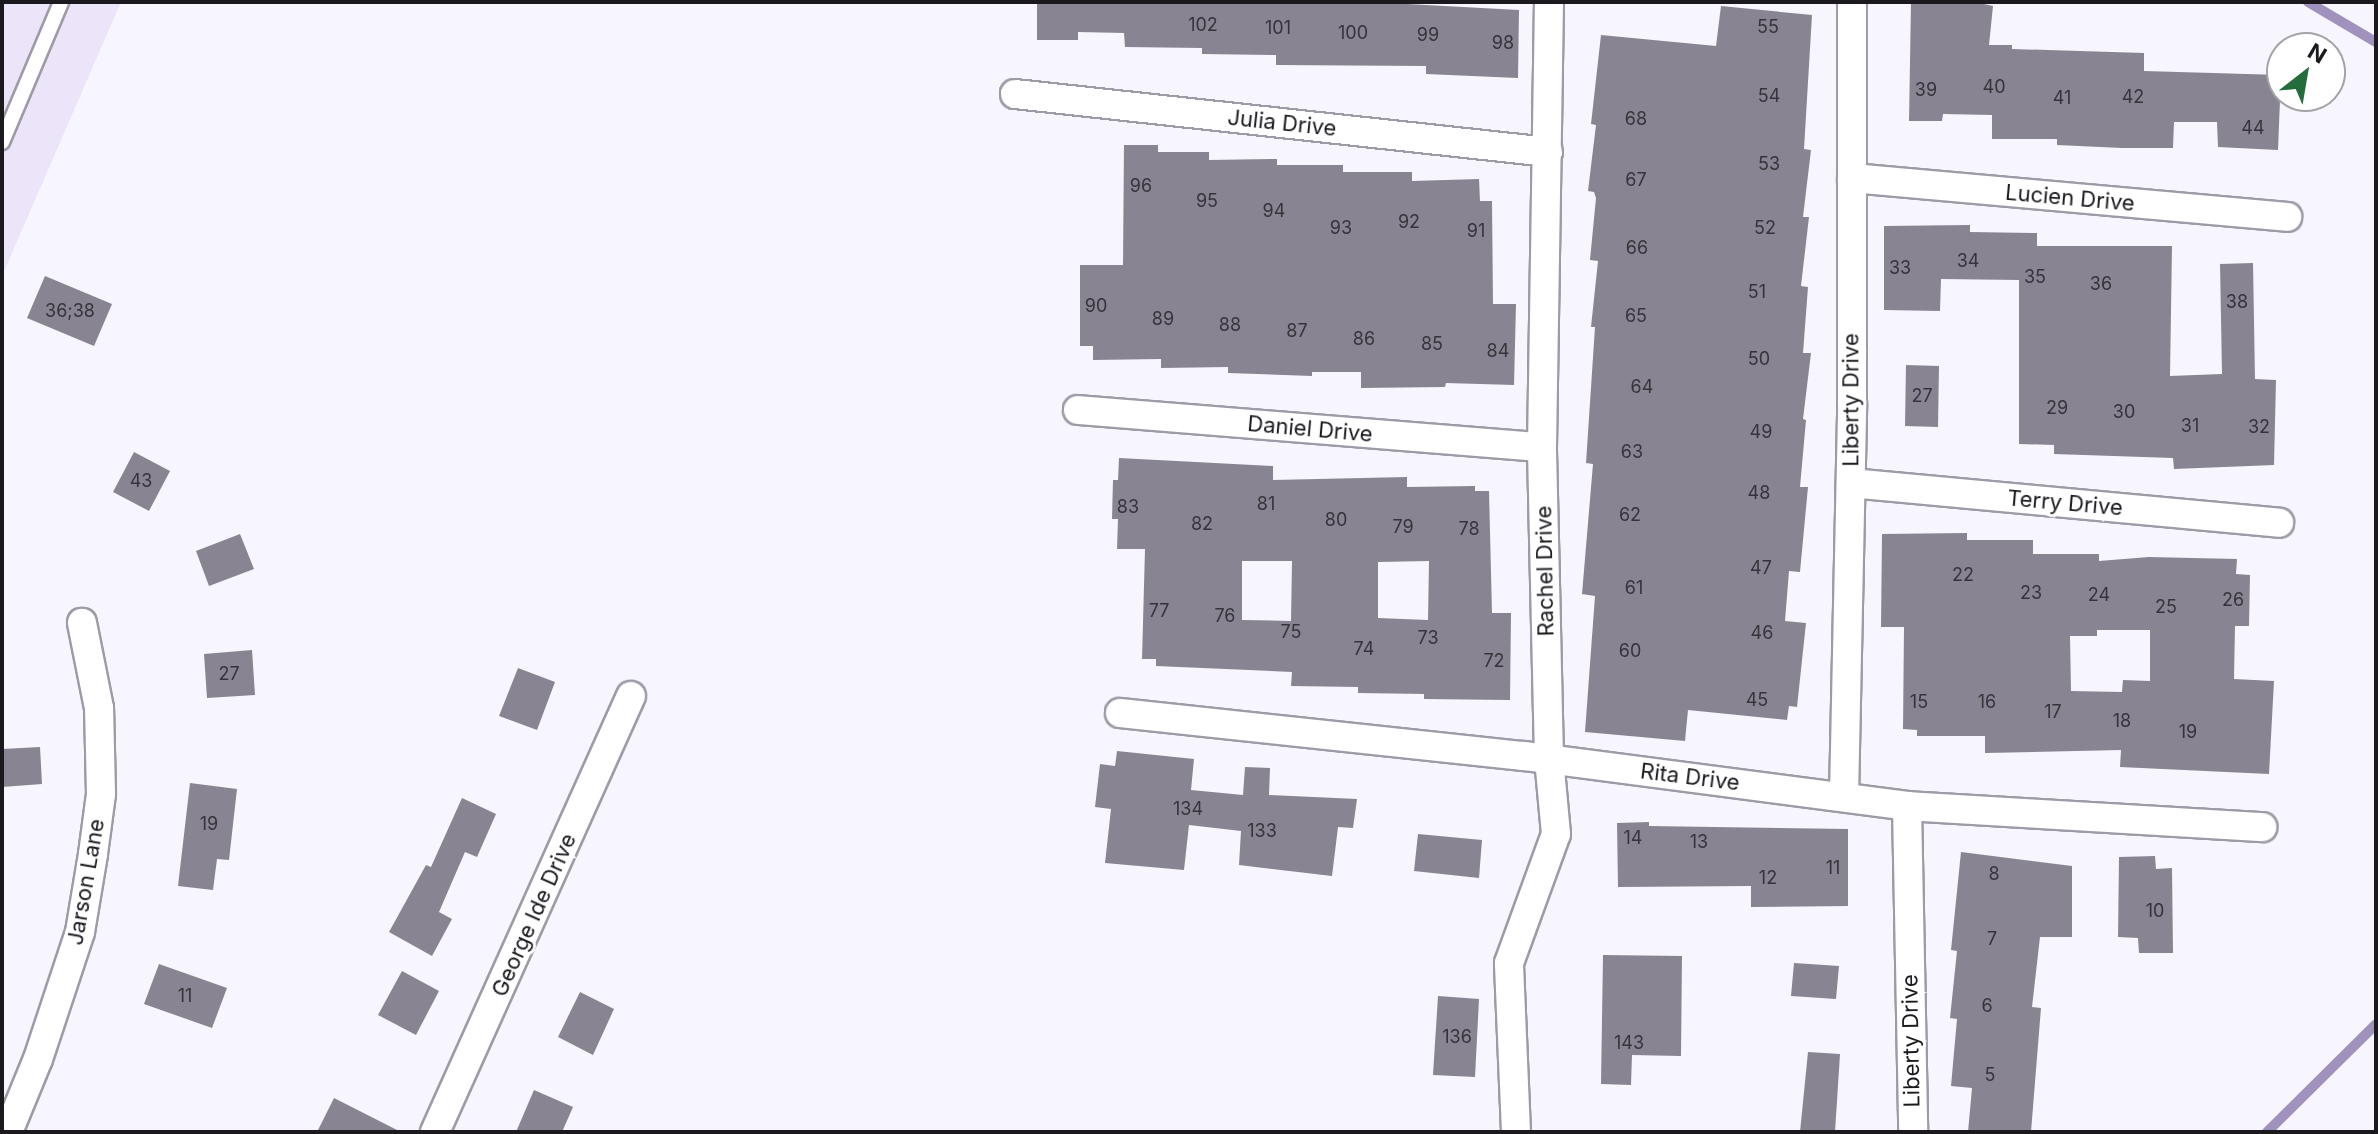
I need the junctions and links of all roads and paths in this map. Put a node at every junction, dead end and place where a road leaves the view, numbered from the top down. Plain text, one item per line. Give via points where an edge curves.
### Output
1 (61, 2) edge
2 (1549, 2) edge
3 (1852, 2) edge
4 (1015, 94) dead end
5 (2, 142) edge
6 (1548, 152) junction
7 (1852, 178) junction
8 (2287, 217) dead end
9 (1078, 410) dead end
10 (1542, 447) junction
11 (1851, 483) junction
12 (2279, 523) dead end
13 (82, 623) dead end
14 (631, 696) dead end
15 (1120, 713) dead end
16 (1549, 759) junction
17 (1844, 797) junction
18 (1907, 806) junction
19 (2262, 827) dead end
20 (8, 1132) edge
21 (435, 1132) edge
22 (1516, 1132) edge
23 (1913, 1132) edge

1 - 5 lane
2 - 6 street, Rachel Drive
3 - 7 street, Liberty Drive
4 - 6 street, Julia Drive
6 - 10 street, Rachel Drive
7 - 8 street, Lucien Drive
7 - 11 street, Liberty Drive
9 - 10 street, Daniel Drive
10 - 16 street, Rachel Drive
11 - 12 street, Terry Drive
11 - 17 street, Liberty Drive
13 - 20 street, Jarson Lane via 99,708 101,794 93,854 80,932
14 - 21 street, George Ide Drive
15 - 16 street, Rita Drive
16 - 17 street, Rita Drive
16 - 22 street, Rachel Drive via 1556,834 1509,963
17 - 18 street, Rita Drive
18 - 19 street, Rita Drive
18 - 23 street, Liberty Drive

